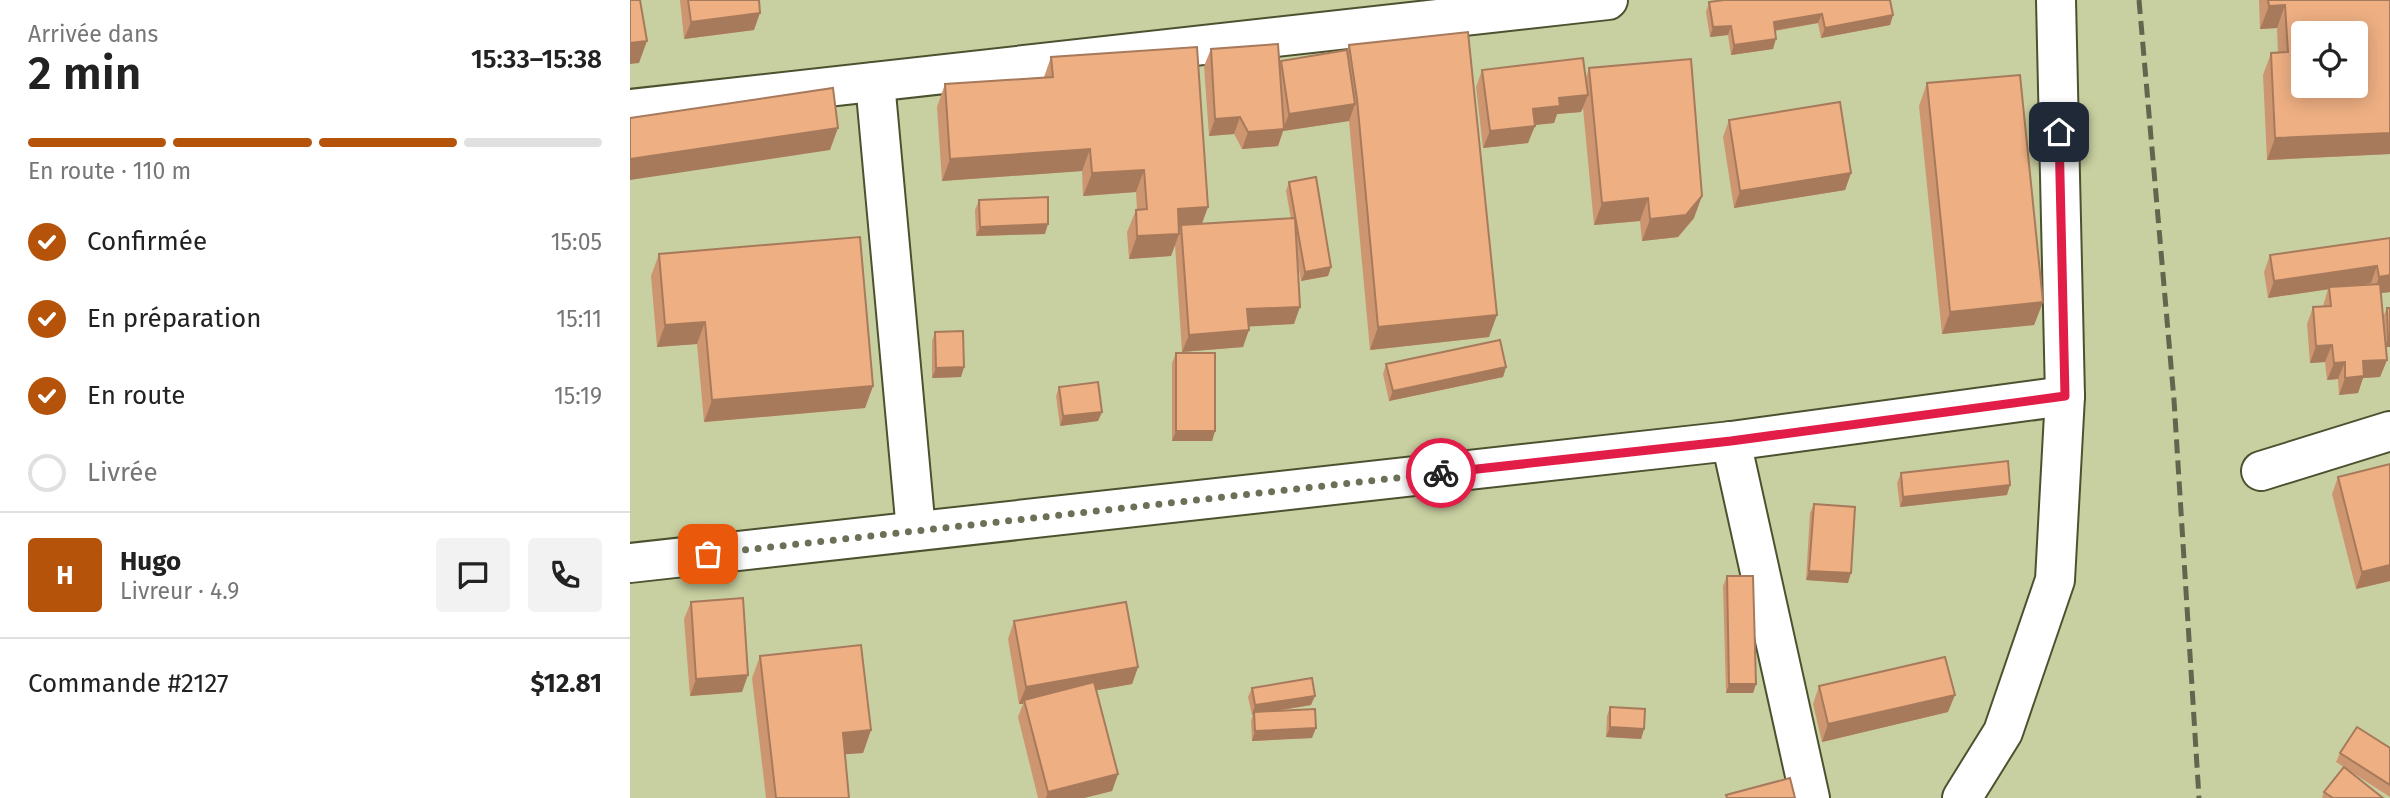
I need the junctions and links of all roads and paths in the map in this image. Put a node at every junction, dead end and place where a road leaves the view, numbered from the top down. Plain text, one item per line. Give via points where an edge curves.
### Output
1 (1608, 0) edge
2 (2056, 0) edge
3 (875, 82) junction
4 (630, 109) edge
5 (2065, 396) junction
6 (2390, 431) edge
7 (1731, 441) junction
8 (2261, 471) dead end
9 (916, 531) junction
10 (630, 563) edge
11 (1810, 798) edge
12 (1962, 798) edge

1 - 3 street
2 - 5 street
3 - 4 street
3 - 9 street
5 - 7 street
5 - 12 street via 2054,580 2003,732
6 - 8 street
7 - 9 street
7 - 11 street
9 - 10 street

